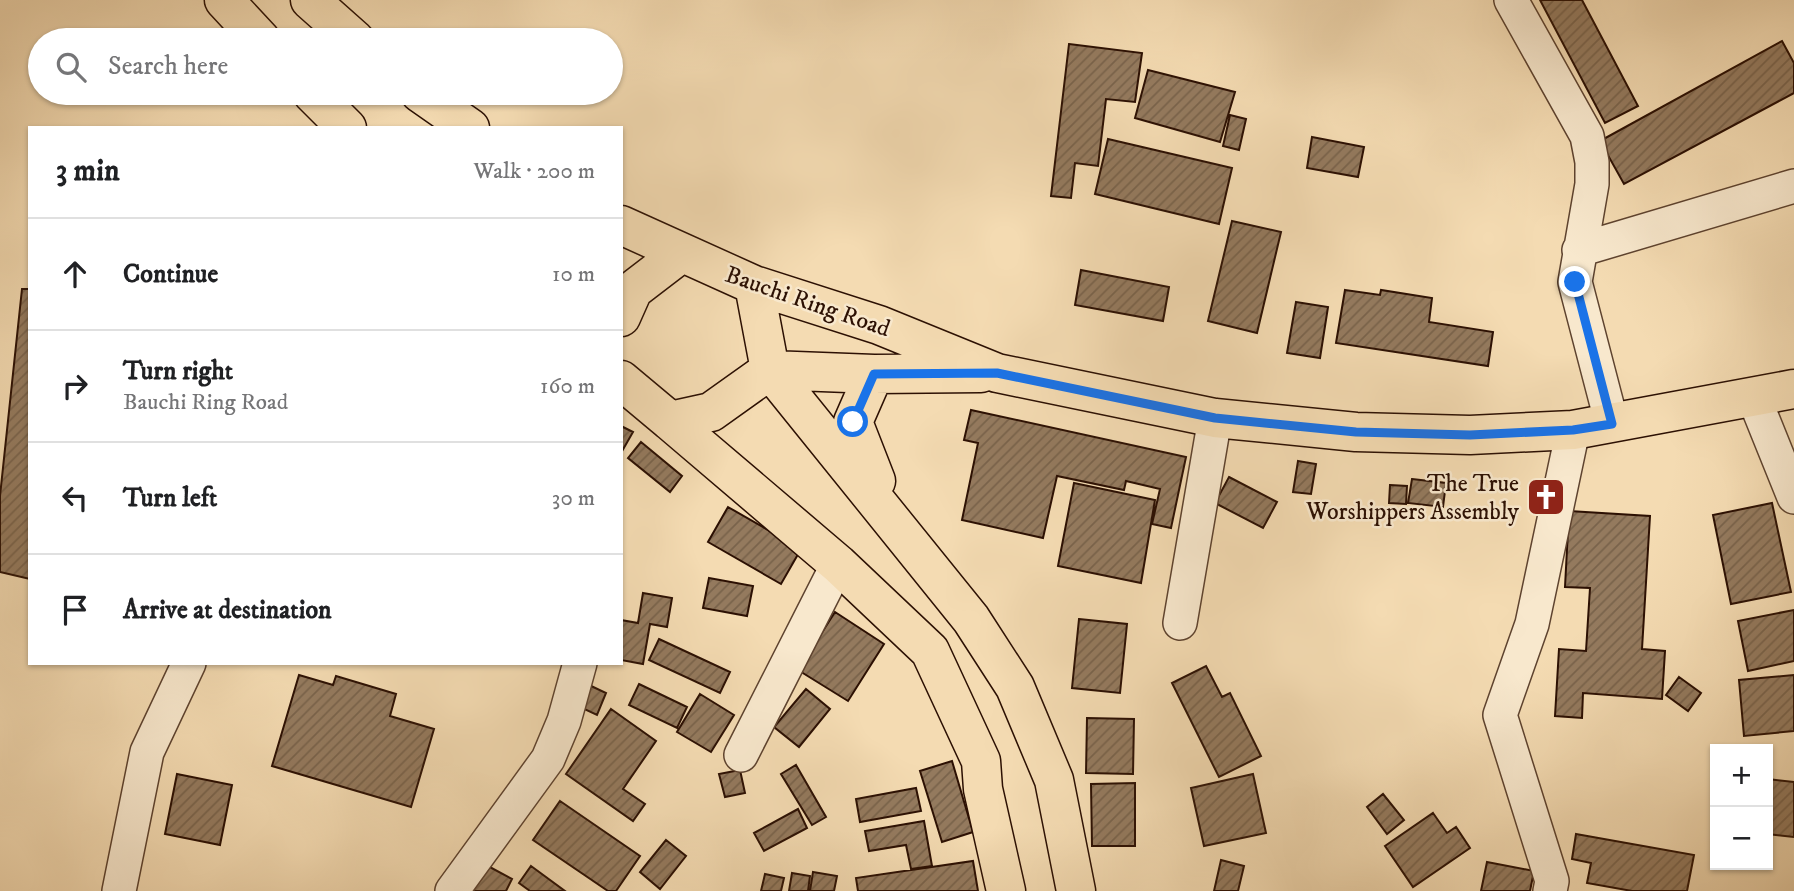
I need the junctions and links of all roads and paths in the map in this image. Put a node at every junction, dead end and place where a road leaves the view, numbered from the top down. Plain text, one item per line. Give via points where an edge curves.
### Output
1 (223, 0) edge
2 (310, 0) edge
3 (1511, 0) edge
4 (250, 28) edge
5 (342, 28) edge
6 (324, 105) edge
7 (437, 105) edge
8 (344, 126) edge
9 (467, 126) edge
10 (1794, 186) edge
11 (623, 226) edge
12 (1579, 250) junction
13 (680, 254) junction
14 (754, 285) junction
15 (623, 312) edge
16 (770, 370) junction
17 (997, 373) junction
18 (874, 374) junction
19 (623, 378) edge
20 (1794, 389) edge
21 (1754, 398) junction
22 (1215, 418) junction
23 (670, 422) junction
24 (1612, 424) junction
25 (1573, 430) junction
26 (1794, 497) edge
27 (901, 530) junction
28 (838, 564) junction
29 (1180, 623) dead end
30 (188, 665) edge
31 (579, 665) edge
32 (741, 755) dead end
33 (119, 891) edge
34 (452, 891) edge
35 (1006, 891) edge
36 (1076, 891) edge
37 (1550, 891) edge

1 - 4 main road
2 - 5 main road
3 - 12 street via 1587,136 1592,184
6 - 8 main road
7 - 9 main road
10 - 12 street
11 - 13 main road, Bauchi Ring Road
12 - 24 street via 1575,282
13 - 14 main road, Bauchi Ring Road
13 - 15 main road via 633,290
14 - 16 main road
14 - 17 main road, Bauchi Ring Road via 879,325
16 - 18 main road, Bauchi Ring Road
16 - 23 main road via 711,412
16 - 27 main road
17 - 18 main road, Bauchi Ring Road
17 - 22 main road, Bauchi Ring Road
18 - 27 main road via 853,422 866,460
19 - 23 main road
20 - 21 main road, Bauchi Ring Road
21 - 24 main road, Bauchi Ring Road
21 - 26 street
22 - 25 main road, Bauchi Ring Road via 1356,432 1470,435
22 - 29 street
23 - 28 main road
24 - 25 main road, Bauchi Ring Road
25 - 37 street via 1532,624 1500,715 1549,869
27 - 36 main road via 971,619 1015,687 1054,780
28 - 32 street
28 - 35 main road via 930,651 981,761
30 - 33 street via 147,752
31 - 34 street via 548,759

